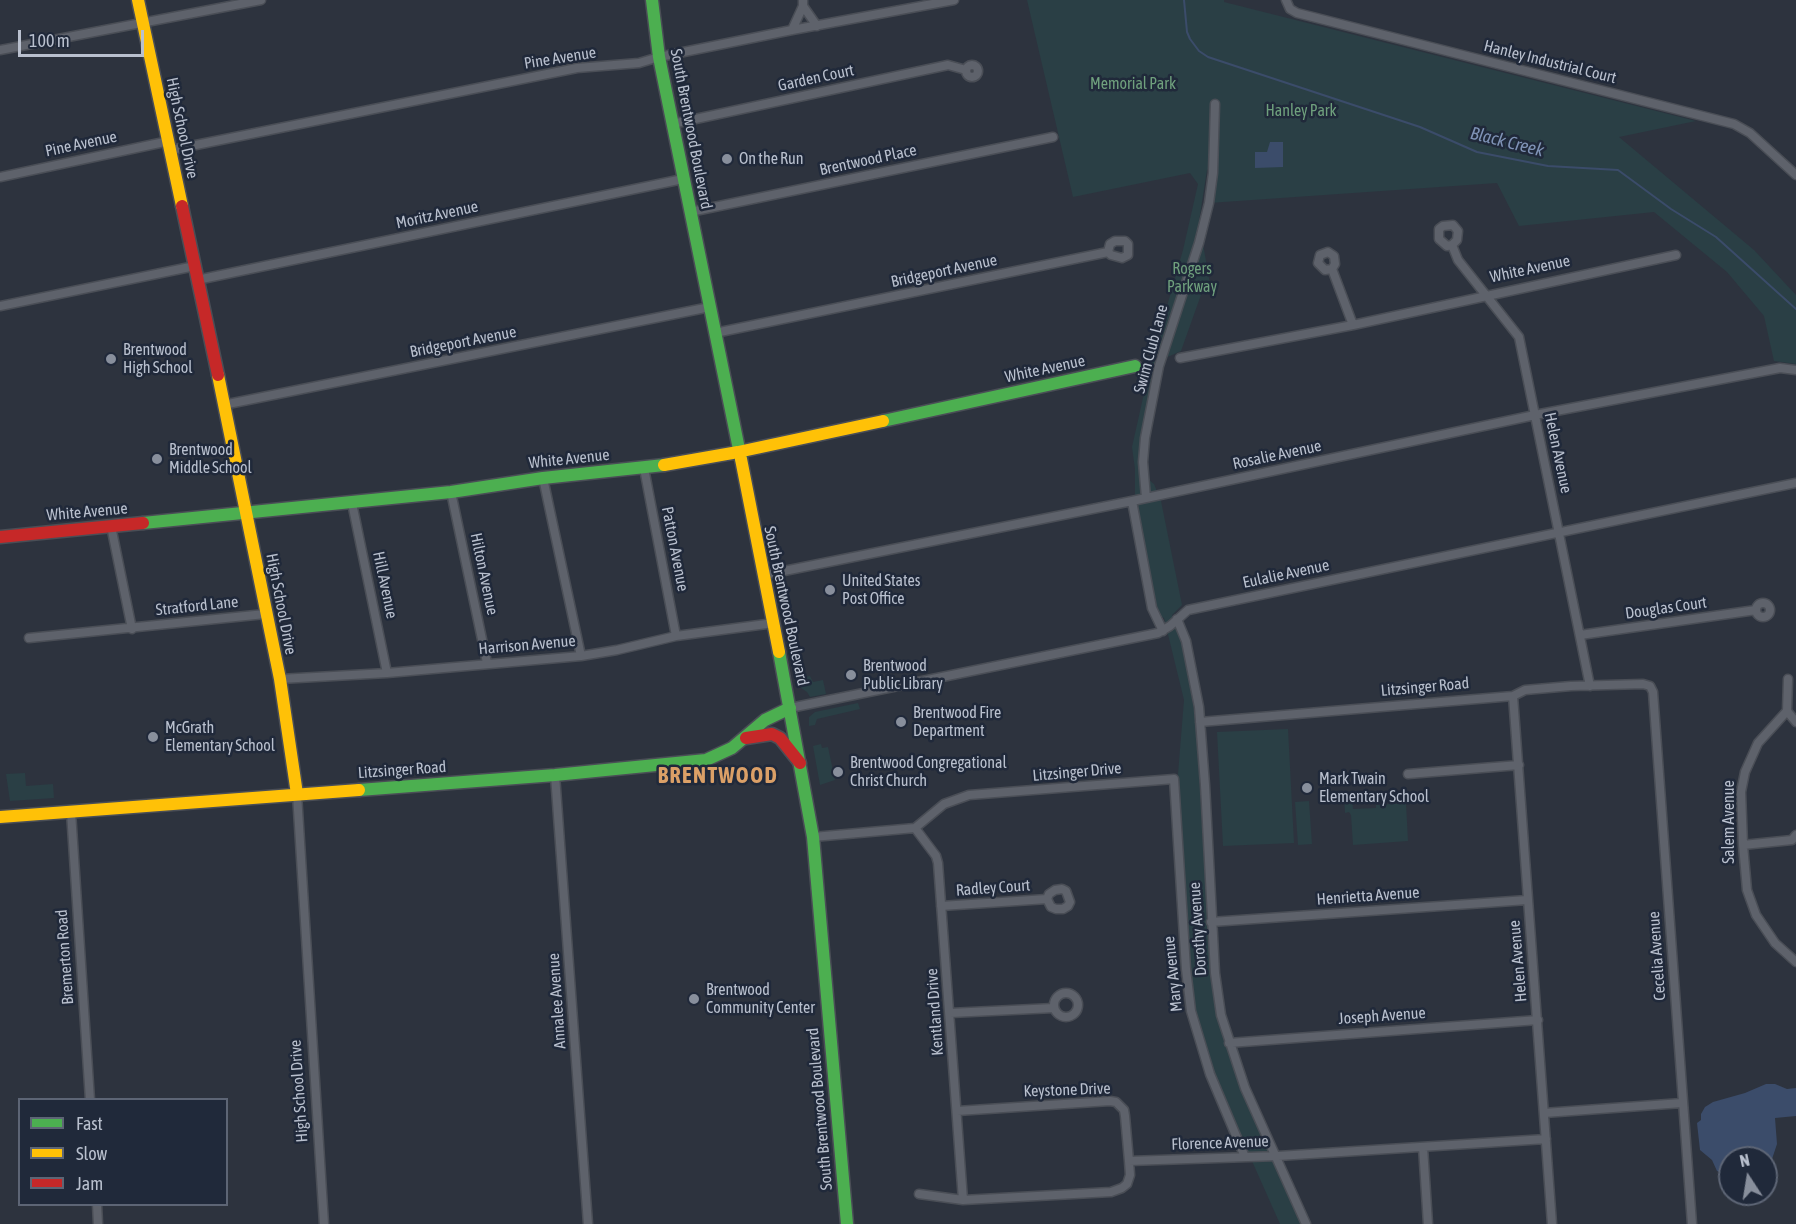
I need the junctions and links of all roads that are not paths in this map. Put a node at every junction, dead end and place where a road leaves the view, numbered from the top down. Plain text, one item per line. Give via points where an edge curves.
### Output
1 (138, 0) edge
2 (261, 0) edge
3 (652, 0) edge
4 (954, 0) edge
5 (1286, 0) edge
6 (803, 3) edge
7 (915, 4) edge
8 (142, 23) junction
9 (817, 26) junction
10 (792, 30) junction
11 (0, 50) edge
12 (659, 57) junction
13 (966, 70) dead end
14 (1215, 104) dead end
15 (672, 124) junction
16 (1053, 137) dead end
17 (170, 145) junction
18 (1796, 175) edge
19 (0, 177) edge
20 (683, 179) junction
21 (690, 212) junction
22 (1452, 245) dead end
23 (1108, 252) dead end
24 (1676, 255) dead end
25 (195, 266) junction
26 (1332, 269) dead end
27 (197, 280) junction
28 (1487, 295) junction
29 (0, 306) edge
30 (710, 307) junction
31 (1353, 325) junction
32 (715, 333) junction
33 (1179, 358) dead end
34 (1135, 366) dead end
35 (1796, 370) edge
36 (223, 405) junction
37 (1535, 415) junction
38 (738, 452) junction
39 (644, 468) junction
40 (543, 478) junction
41 (1796, 483) edge
42 (451, 492) junction
43 (1146, 498) junction
44 (1132, 501) junction
45 (352, 503) junction
46 (247, 513) junction
47 (111, 526) junction
48 (1560, 532) junction
49 (0, 537) edge
50 (764, 574) junction
51 (1756, 610) dead end
52 (266, 614) junction
53 (1177, 619) junction
54 (774, 622) junction
55 (132, 629) junction
56 (1163, 631) junction
57 (1580, 635) junction
58 (676, 636) junction
59 (29, 638) dead end
60 (581, 656) junction
61 (487, 663) junction
62 (387, 673) junction
63 (1788, 679) dead end
64 (280, 680) junction
65 (1590, 686) junction
66 (1650, 686) joint
67 (1513, 696) junction
68 (790, 708) junction
69 (1787, 711) junction
70 (1200, 722) junction
71 (1796, 722) edge
72 (745, 738) junction
73 (800, 764) junction
74 (1519, 765) junction
75 (1408, 774) dead end
76 (555, 775) junction
77 (1174, 779) joint
78 (297, 794) junction
79 (71, 812) junction
80 (0, 817) edge
81 (915, 828) junction
82 (813, 837) junction
83 (1795, 839) edge
84 (1743, 844) junction
85 (1047, 899) dead end
86 (1527, 900) junction
87 (941, 906) junction
88 (1211, 922) junction
89 (1796, 962) edge
90 (1054, 1008) dead end
91 (950, 1013) junction
92 (1538, 1020) junction
93 (1229, 1043) junction
94 (90, 1098) edge
95 (1682, 1103) junction
96 (957, 1111) junction
97 (1544, 1113) junction
98 (1546, 1139) junction
99 (1423, 1147) junction
100 (1278, 1156) junction
101 (1245, 1157) junction
102 (1130, 1161) junction
103 (918, 1194) dead end
104 (963, 1200) junction
105 (97, 1206) edge
106 (98, 1224) edge
107 (324, 1224) edge
108 (588, 1224) edge
109 (847, 1224) edge
110 (1306, 1224) edge
111 (1428, 1224) edge
112 (1552, 1224) edge
113 (1692, 1224) edge

1 - 8 street, High School Drive
2 - 8 street
3 - 12 street, South Brentwood Boulevard
4 - 7 street, Pine Avenue
5 - 18 street, Hanley Industrial Court via 1290,9 1298,13 1734,124 1750,133
6 - 9 street
6 - 10 street
7 - 9 street, Pine Avenue
8 - 11 street
8 - 17 street, High School Drive
9 - 10 street, Pine Avenue
10 - 12 street, Pine Avenue
12 - 15 street, South Brentwood Boulevard
12 - 17 street, Pine Avenue via 631,64 577,68
13 - 15 street, Garden Court via 948,65
14 - 43 street, Swim Club Lane via 1209,203 1159,366 1145,438
15 - 20 street, South Brentwood Boulevard
16 - 21 street, Brentwood Place
17 - 19 street, Pine Avenue
17 - 25 street, High School Drive
20 - 21 street, South Brentwood Boulevard
20 - 27 street, Moritz Avenue
21 - 30 street, South Brentwood Boulevard
22 - 28 street, Helen Avenue via 1458,260
23 - 32 street, Bridgeport Avenue
24 - 28 street, White Avenue
25 - 27 street, High School Drive
25 - 29 street
26 - 31 street
27 - 36 street, High School Drive
28 - 31 street, White Avenue
28 - 37 street, Helen Avenue via 1519,337
30 - 32 street, South Brentwood Boulevard
30 - 36 street, Bridgeport Avenue
31 - 33 street, White Avenue
32 - 38 street, South Brentwood Boulevard
34 - 38 street, White Avenue
35 - 37 street, Rosalie Avenue via 1780,368
36 - 46 street, High School Drive
37 - 43 street, Rosalie Avenue
37 - 48 street, Helen Avenue
38 - 39 street, White Avenue
38 - 50 street, South Brentwood Boulevard
39 - 40 street, White Avenue
39 - 58 street, Patton Avenue
40 - 42 street, White Avenue
40 - 60 street
41 - 48 street, Eulalie Avenue
42 - 45 street, White Avenue
42 - 61 street, Hilton Avenue
43 - 44 street, Rosalie Avenue
44 - 50 street, Rosalie Avenue
44 - 56 street via 1152,608
45 - 46 street, White Avenue
45 - 62 street, Hill Avenue
46 - 47 street, White Avenue
46 - 52 street, High School Drive
47 - 49 street, White Avenue
47 - 55 street
48 - 53 street, Eulalie Avenue via 1188,609
48 - 57 street, Helen Avenue
50 - 54 street, South Brentwood Boulevard
51 - 57 street, Douglas Court
52 - 55 street, Stratford Lane
52 - 64 street, High School Drive
53 - 56 street, Eulalie Avenue
53 - 70 street, Dorothy Avenue via 1186,641
54 - 58 street, Harrison Avenue
54 - 68 street, South Brentwood Boulevard
55 - 59 street, Stratford Lane
56 - 68 street, Eulalie Avenue
57 - 65 street, Helen Avenue
58 - 60 street, Harrison Avenue
60 - 61 street, Harrison Avenue
61 - 62 street, Harrison Avenue
62 - 64 street, Harrison Avenue
63 - 69 street
64 - 78 street, High School Drive
65 - 66 street, Litzsinger Road
65 - 67 street, Litzsinger Road via 1525,690
66 - 95 street, Cecelia Avenue
67 - 70 street, Litzsinger Road
67 - 74 street, Helen Avenue
68 - 72 street, Litzsinger Road via 765,720
68 - 73 street, South Brentwood Boulevard
69 - 71 street
69 - 84 street, Salem Avenue via 1764,734 1748,762 1741,792
70 - 88 street, Dorothy Avenue
72 - 73 street via 772,734 780,738
72 - 76 street, Litzsinger Road via 706,760
73 - 82 street, South Brentwood Boulevard
74 - 75 street
74 - 86 street, Helen Avenue
76 - 78 street, Litzsinger Road
76 - 108 street, Annalee Avenue
77 - 81 street, Litzsinger Drive via 969,795 944,804
77 - 101 street, Mary Avenue via 1191,1011 1206,1063
78 - 79 street, Litzsinger Road
78 - 107 street, High School Drive
79 - 80 street, Litzsinger Road
79 - 94 street, Bremerton Road
81 - 82 street
81 - 87 street, Kentland Drive via 936,856
82 - 109 street, South Brentwood Boulevard
83 - 84 street
84 - 89 street, Salem Avenue via 1747,891 1756,915 1775,943
85 - 87 street, Radley Court
86 - 88 street, Henrietta Avenue
86 - 92 street, Helen Avenue
87 - 91 street, Kentland Drive
88 - 93 street, Dorothy Avenue via 1218,996
90 - 91 street
91 - 96 street, Kentland Drive
92 - 93 street, Joseph Avenue
92 - 97 street, Helen Avenue
93 - 100 street, Dorothy Avenue via 1256,1113
95 - 97 street
95 - 113 street, Cecelia Avenue
96 - 102 street, Keystone Drive via 1116,1102 1125,1116
96 - 104 street, Kentland Drive
97 - 98 street, Helen Avenue
98 - 99 street, Florence Avenue
98 - 112 street, Helen Avenue
99 - 100 street, Florence Avenue
99 - 111 street
100 - 101 street, Florence Avenue
100 - 110 street, Dorothy Avenue
101 - 102 street, Florence Avenue
102 - 104 street via 1127,1184 1116,1191
103 - 104 street
105 - 106 street

